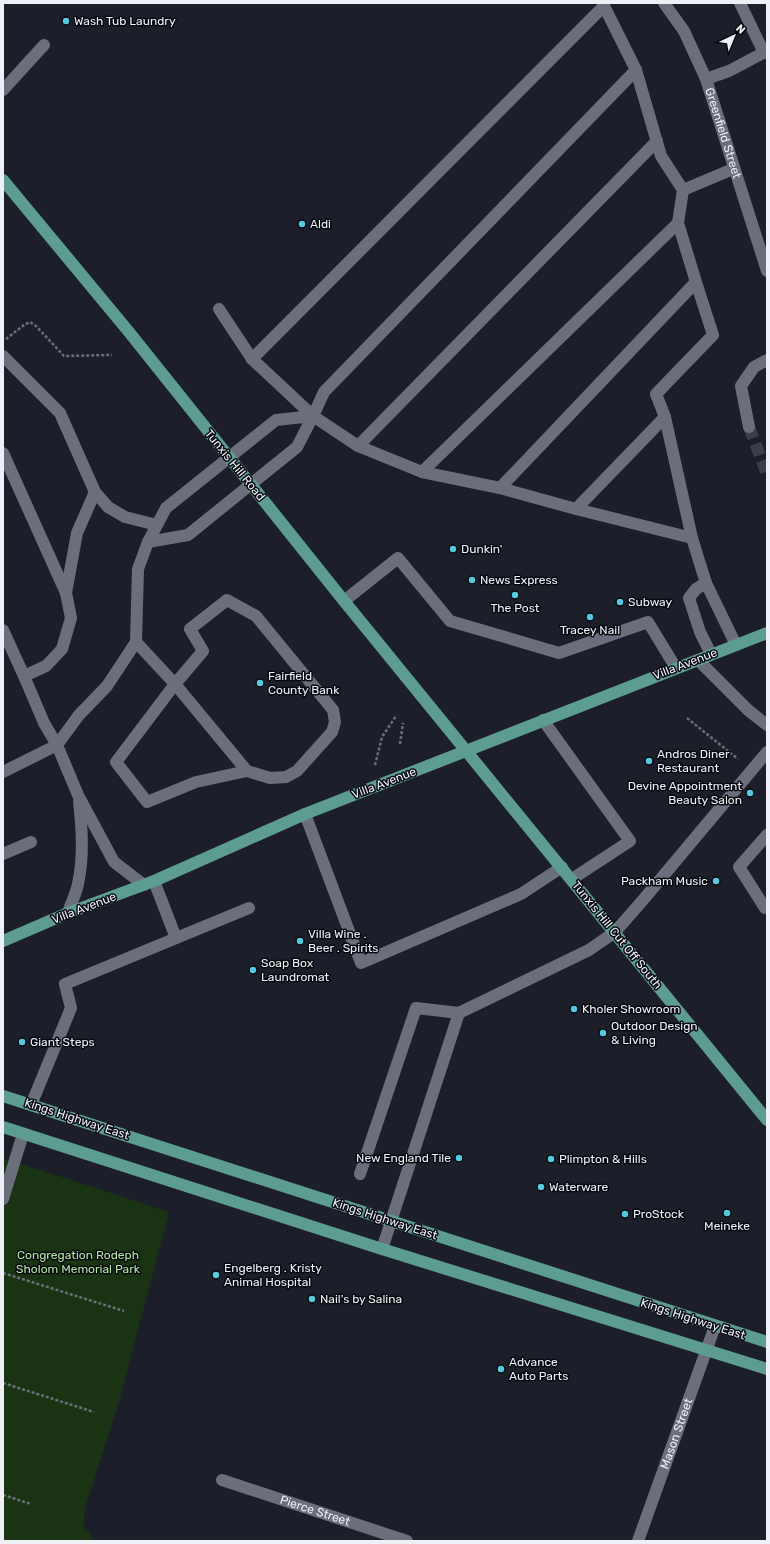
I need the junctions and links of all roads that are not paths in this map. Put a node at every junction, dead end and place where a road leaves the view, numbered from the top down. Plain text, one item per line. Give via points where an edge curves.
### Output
1 (664, 3) edge
2 (740, 3) edge
3 (605, 5) edge
4 (44, 46) dead end
5 (765, 52) edge
6 (636, 70) junction
7 (706, 79) junction
8 (3, 90) edge
9 (657, 141) junction
10 (733, 168) junction
11 (3, 180) edge
12 (683, 190) junction
13 (678, 223) junction
14 (767, 271) edge
15 (696, 282) junction
16 (219, 310) dead end
17 (3, 356) edge
18 (252, 359) junction
19 (767, 360) edge
20 (313, 416) junction
21 (665, 417) junction
22 (749, 427) tunnel mouth
23 (358, 446) junction
24 (3, 453) edge
25 (229, 458) junction
26 (422, 472) junction
27 (251, 484) junction
28 (500, 488) junction
29 (95, 492) junction
30 (576, 509) junction
31 (157, 525) junction
32 (692, 538) junction
33 (148, 542) junction
34 (706, 583) junction
35 (66, 593) junction
36 (344, 601) junction
37 (3, 630) edge
38 (767, 632) edge
39 (136, 642) junction
40 (736, 645) junction
41 (711, 654) junction
42 (698, 660) junction
43 (676, 668) junction
44 (24, 676) junction
45 (175, 684) junction
46 (543, 720) junction
47 (767, 725) edge
48 (57, 745) junction
49 (466, 750) junction
50 (767, 752) edge
51 (247, 771) junction
52 (3, 772) edge
53 (78, 795) junction
54 (305, 814) junction
55 (767, 835) edge
56 (31, 842) dead end
57 (3, 854) edge
58 (562, 867) junction
59 (572, 879) junction
60 (149, 883) junction
61 (249, 908) dead end
62 (765, 908) dead end
63 (68, 913) junction
64 (614, 932) junction
65 (176, 938) junction
66 (3, 941) edge
67 (459, 1013) junction
68 (3, 1096) edge
69 (31, 1105) junction
70 (767, 1120) edge
71 (3, 1127) edge
72 (23, 1134) junction
73 (360, 1174) dead end
74 (3, 1199) edge
75 (392, 1220) junction
76 (382, 1249) junction
77 (715, 1326) junction
78 (767, 1342) edge
79 (706, 1350) junction
80 (767, 1369) edge
81 (222, 1480) dead end
82 (407, 1541) edge
83 (638, 1541) edge

1 - 7 street, Greenfield Street via 684,31
2 - 5 street
3 - 6 street
3 - 18 street
4 - 8 street
5 - 7 street via 729,71
6 - 9 street
6 - 20 street via 324,392
7 - 10 street, Greenfield Street
9 - 12 street via 661,156
9 - 23 street
10 - 12 street
10 - 14 street, Greenfield Street
11 - 25 main road, Tunxis Hill Road
12 - 13 street
13 - 15 street
13 - 26 street
15 - 21 street via 713,335 656,394
15 - 28 street
16 - 18 street
17 - 29 street via 60,413
18 - 20 street
19 - 22 street via 754,367 741,386
20 - 23 street
20 - 25 street via 276,420
20 - 27 street via 297,447
21 - 30 street
21 - 32 street
23 - 26 street
24 - 35 street
25 - 27 main road, Tunxis Hill Road
25 - 31 street via 166,508
26 - 28 street
27 - 33 street via 188,535
27 - 36 main road, Tunxis Hill Road
28 - 30 street
29 - 31 street via 108,507 125,517
29 - 35 street via 77,533
30 - 32 street
31 - 33 street
32 - 34 street
33 - 39 street via 138,569
34 - 40 street
34 - 41 street via 696,589 689,598 700,632
35 - 44 street via 71,618 62,649 46,666
36 - 43 street via 398,558 450,621 559,653 648,622
36 - 49 main road, Tunxis Hill Road
37 - 44 street
38 - 40 main road, Villa Avenue
39 - 45 street
39 - 48 street via 106,686 79,715
40 - 41 main road, Villa Avenue
41 - 42 main road, Villa Avenue
42 - 43 main road, Villa Avenue
42 - 47 street via 748,710
43 - 46 main road, Villa Avenue
44 - 48 street via 44,723
45 - 51 street
45 - 51 street via 116,762 147,802 196,782
45 - 51 street via 203,651 190,629 226,600 256,616 333,710 335,722 332,732 298,771 286,777 270,778
46 - 49 main road, Villa Avenue
46 - 59 street via 630,841
48 - 52 street
48 - 53 street
49 - 54 main road, Villa Avenue
49 - 58 main road, Tunxis Hill Cut Off South
50 - 64 street
53 - 60 street via 114,862
53 - 63 street via 82,860 78,885
54 - 58 street via 361,963 521,894
54 - 60 main road, Villa Avenue
55 - 62 street via 739,867
56 - 57 street
58 - 59 main road, Tunxis Hill Cut Off South
59 - 64 main road, Tunxis Hill Cut Off South
60 - 63 main road, Villa Avenue
60 - 65 street
61 - 65 street
63 - 66 main road, Villa Avenue
64 - 67 street via 589,950
64 - 70 main road, Tunxis Hill Cut Off South
65 - 69 street via 65,984 71,1008
67 - 73 street via 416,1008
67 - 75 street
68 - 69 main road, Kings Highway East
69 - 75 main road, Kings Highway East
71 - 72 main road, Kings Highway East
72 - 74 street
72 - 76 main road, Kings Highway East
75 - 76 street
75 - 77 main road, Kings Highway East
76 - 79 main road, Kings Highway East
77 - 78 main road, Kings Highway East
77 - 79 street, Mason Street
79 - 80 main road, Kings Highway East
79 - 83 street, Mason Street
81 - 82 street, Pierce Street

